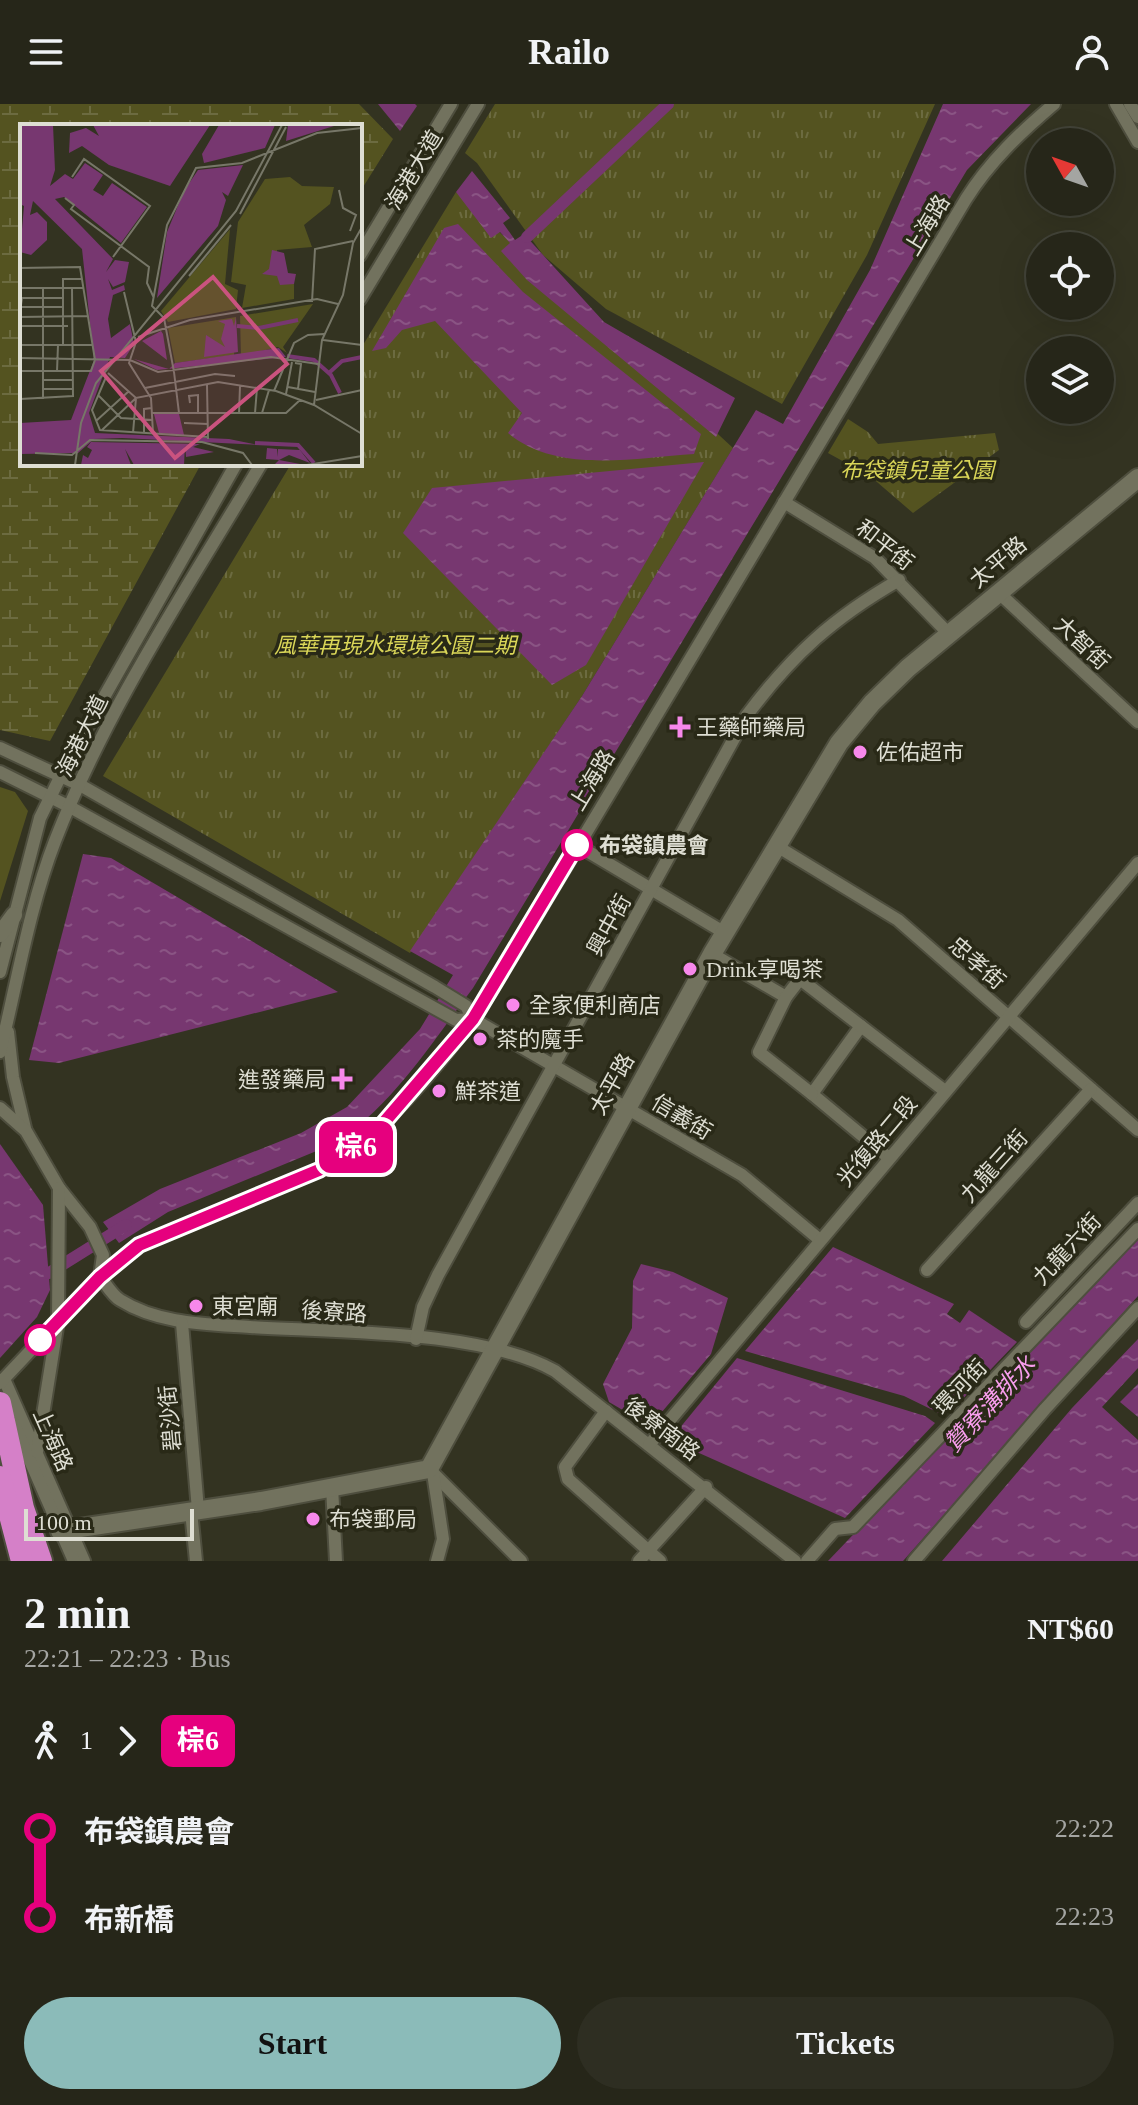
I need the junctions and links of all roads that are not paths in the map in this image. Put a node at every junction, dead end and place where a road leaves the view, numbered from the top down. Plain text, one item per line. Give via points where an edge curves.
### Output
1 (451, 104) edge
2 (478, 104) edge
3 (1054, 104) edge
4 (1116, 104) edge
5 (1130, 104) edge
6 (1138, 117) edge
7 (1138, 142) edge
8 (362, 252) edge
9 (362, 296) edge
10 (235, 466) edge
11 (260, 466) edge
12 (1136, 484) edge
13 (784, 502) junction
14 (899, 580) junction
15 (999, 593) junction
16 (949, 634) junction
17 (1138, 722) edge
18 (0, 748) edge
19 (0, 772) edge
20 (60, 776) junction
21 (80, 785) junction
22 (50, 797) junction
23 (70, 807) junction
24 (577, 845) junction
25 (775, 845) junction
26 (1138, 863) edge
27 (652, 888) junction
28 (14, 915) junction
29 (725, 933) junction
30 (0, 934) edge
31 (712, 954) junction
32 (0, 972) edge
33 (786, 997) junction
34 (1008, 1016) junction
35 (473, 1019) junction
36 (7, 1023) junction
37 (861, 1026) junction
38 (0, 1052) edge
39 (555, 1065) junction
40 (1091, 1089) junction
41 (945, 1091) junction
42 (812, 1094) junction
43 (626, 1107) junction
44 (0, 1108) edge
45 (1138, 1130) edge
46 (26, 1131) junction
47 (889, 1158) junction
48 (59, 1188) junction
49 (1138, 1203) edge
50 (1138, 1229) edge
51 (820, 1240) junction
52 (927, 1270) dead end
53 (100, 1277) junction
54 (1138, 1308) edge
55 (58, 1321) junction
56 (1026, 1322) dead end
57 (182, 1323) junction
58 (416, 1339) junction
59 (495, 1347) junction
60 (2, 1381) edge
61 (0, 1403) edge
62 (606, 1411) junction
63 (649, 1445) junction
64 (37, 1452) junction
65 (0, 1477) edge
66 (332, 1487) junction
67 (706, 1487) junction
68 (194, 1511) junction
69 (66, 1530) junction
70 (648, 1551) junction
71 (22, 1561) edge
72 (41, 1561) edge
73 (74, 1561) edge
74 (84, 1561) edge
75 (196, 1561) edge
76 (336, 1561) edge
77 (437, 1561) edge
78 (521, 1561) edge
79 (639, 1561) edge
80 (660, 1561) edge
81 (795, 1561) edge
82 (807, 1561) edge
83 (914, 1561) edge

1 - 8 street, 海港大道
2 - 9 street, 海港大道
3 - 13 street, 上海路 via 983,173
4 - 7 street
5 - 6 street
10 - 20 street, 海港大道
11 - 21 street, 海港大道 via 140,667
12 - 15 main road, 太平路
13 - 14 street, 和平街 via 875,558
13 - 24 street, 上海路
14 - 16 street, 和平街
14 - 27 street, 興中街 via 843,613 783,667 747,715
15 - 16 main road, 太平路
15 - 17 street, 大智街
16 - 25 main road, 太平路 via 872,703 839,743
18 - 20 street
19 - 22 street
20 - 21 street
20 - 22 street, 海港大道
21 - 23 street, 海港大道
21 - 35 street via 442,991 466,1006
22 - 23 street
22 - 28 street, 海港大道
23 - 35 street via 456,1020
23 - 36 street, 海港大道 via 54,843
24 - 27 street
24 - 35 street, 上海路
25 - 29 main road, 太平路
25 - 34 street, 忠孝街 via 898,920
26 - 34 street, 光復路二段
27 - 29 street
27 - 39 street, 興中街
28 - 30 street
28 - 32 street, 海港大道
29 - 31 main road, 太平路
31 - 33 street
31 - 43 main road, 太平路
33 - 37 street via 800,979
33 - 42 street via 759,1052
34 - 40 street, 忠孝街
34 - 41 street, 光復路二段
35 - 39 street, 信義街
35 - 53 street, 上海路 via 374,1134 345,1156 139,1245
36 - 38 street, 海港大道
36 - 46 street
37 - 41 street
37 - 42 street
39 - 43 street, 信義街
39 - 58 street, 興中街 via 429,1293
40 - 45 street, 忠孝街
40 - 52 street, 九龍三街
41 - 47 street, 光復路二段
42 - 47 street
43 - 51 street, 信義街 via 742,1175
43 - 59 main road, 太平路
44 - 46 street
46 - 48 street
47 - 51 street, 光復路二段
48 - 53 street via 90,1227 103,1255
48 - 55 street
49 - 56 street, 九龍六街
50 - 82 street, 環河街 via 853,1527 835,1529
51 - 63 street, 光復路二段
53 - 55 street, 上海路
53 - 57 street, 後寮路 via 122,1301
54 - 83 street
55 - 60 street, 上海路
55 - 64 street
57 - 58 street, 後寮路
57 - 68 street, 碧沙街
58 - 59 street, 後寮路
59 - 62 street, 後寮南路 via 542,1363
59 - 66 main road, 太平路 via 429,1469
60 - 64 street, 上海路
60 - 69 street, 上海路 via 17,1433
61 - 72 highway via 23,1508
62 - 63 street, 後寮南路
62 - 70 street via 565,1467 568,1479
63 - 67 street, 後寮南路
64 - 69 street, 上海路
65 - 71 highway
66 - 68 main road, 太平路
66 - 76 street
67 - 70 street
67 - 81 street, 後寮南路
68 - 69 main road, 太平路
68 - 75 street, 碧沙街
69 - 73 street, 上海路
69 - 74 street, 上海路
70 - 79 street
70 - 80 street
77 - 78 street via 443,1539 433,1473

